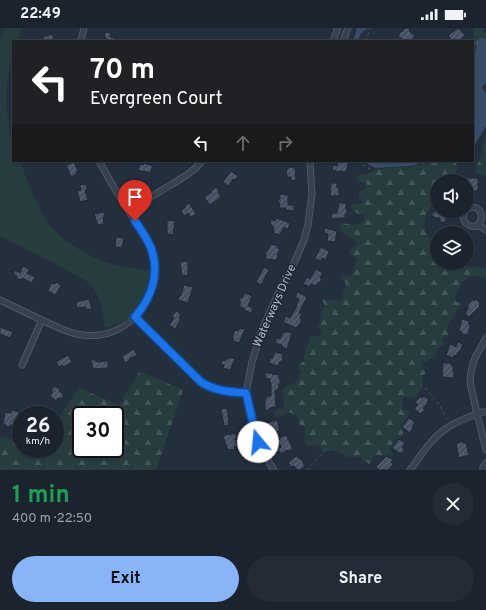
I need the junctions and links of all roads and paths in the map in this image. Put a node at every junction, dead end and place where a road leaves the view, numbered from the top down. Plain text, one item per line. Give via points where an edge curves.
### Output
1 (84, 28) edge
2 (338, 28) edge
3 (348, 28) edge
4 (370, 28) edge
5 (81, 40) edge
6 (333, 40) edge
7 (343, 40) edge
8 (366, 40) edge
9 (100, 162) edge
10 (201, 162) edge
11 (310, 162) edge
12 (360, 162) edge
13 (370, 169) dead end
14 (474, 208) edge
15 (129, 211) junction
16 (463, 218) edge
17 (478, 225) junction
18 (486, 230) edge
19 (0, 300) edge
20 (135, 317) junction
21 (42, 320) junction
22 (486, 338) edge
23 (22, 365) dead end
24 (420, 385) dead end
25 (246, 393) junction
26 (486, 412) edge
27 (477, 414) junction
28 (447, 419) dead end
29 (325, 450) dead end
30 (486, 450) edge
31 (486, 463) edge
32 (274, 470) edge
33 (307, 470) edge
34 (410, 470) edge
35 (483, 470) edge

1 - 5 street
2 - 6 street
3 - 7 street
4 - 8 path
9 - 15 street
10 - 15 street
11 - 25 street, Waterways Drive via 312,194 304,240 261,332
12 - 13 path
14 - 17 street via 480,211 482,217
15 - 20 street via 149,244 154,270 149,295
16 - 17 street via 466,224
17 - 18 street
19 - 21 street
20 - 21 street via 112,332 86,336
20 - 25 street via 205,385 218,390
21 - 23 street
22 - 27 street via 471,371 470,382
24 - 28 path via 439,404
25 - 32 street, Waterways Drive via 258,442
26 - 27 street
27 - 30 street
27 - 34 street via 444,429
29 - 33 path
31 - 35 street

